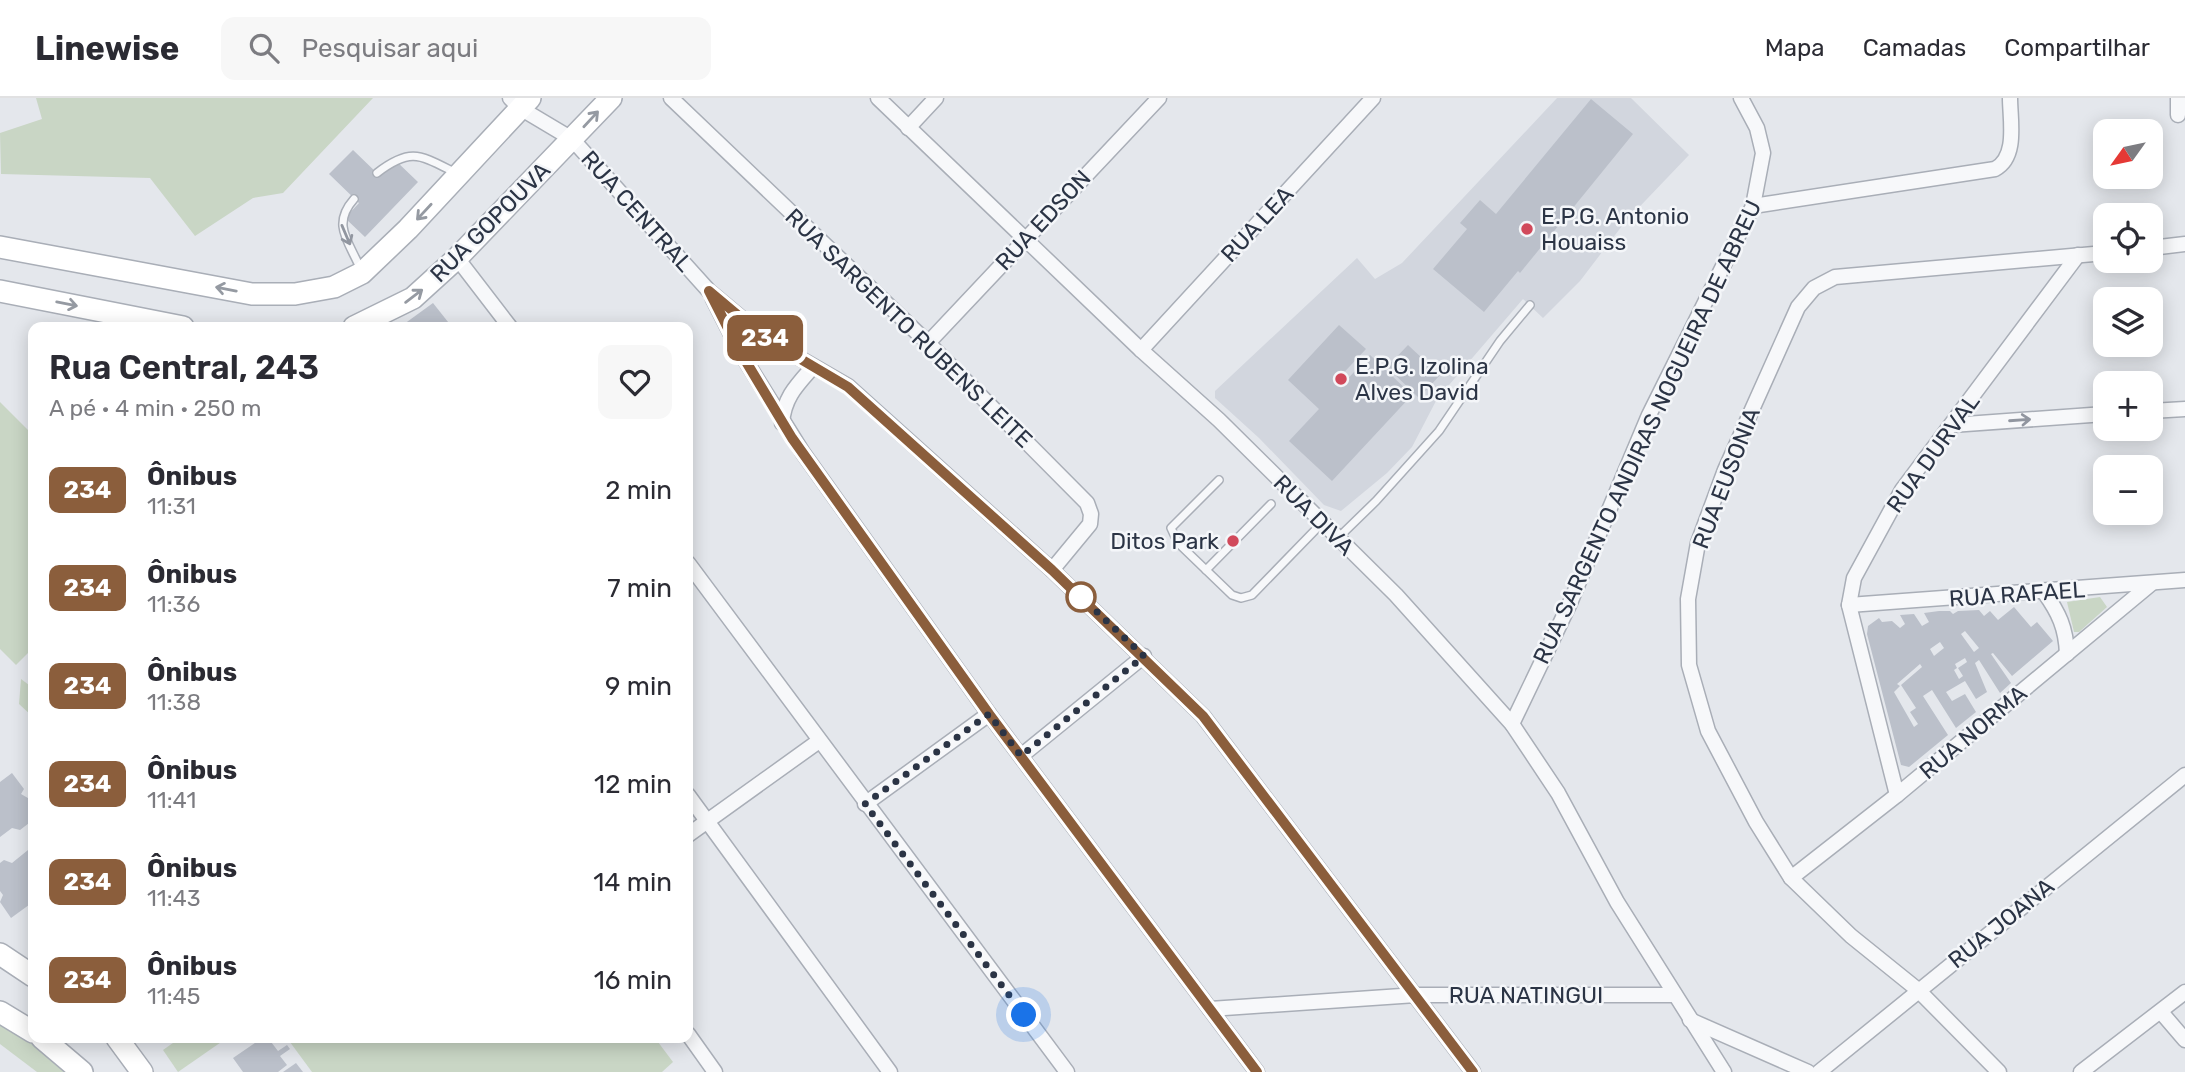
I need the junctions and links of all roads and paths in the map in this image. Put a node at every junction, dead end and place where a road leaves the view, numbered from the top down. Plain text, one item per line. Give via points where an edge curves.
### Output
1 (611, 98) edge
2 (671, 98) edge
3 (878, 98) edge
4 (936, 98) edge
5 (1159, 98) edge
6 (1373, 98) edge
7 (1741, 98) edge
8 (2010, 98) edge
9 (2178, 98) edge
10 (520, 101) edge
11 (2178, 115) dead end
12 (908, 128) junction
13 (572, 139) junction
14 (377, 173) dead end
15 (460, 174) junction
16 (354, 199) dead end
17 (1753, 206) junction
18 (1024, 240) junction
19 (2185, 244) edge
20 (0, 247) edge
21 (2163, 247) edge
22 (2093, 254) edge
23 (2078, 255) junction
24 (457, 258) junction
25 (362, 273) junction
26 (0, 291) edge
27 (709, 291) junction
28 (1530, 305) dead end
29 (148, 322) edge
30 (364, 322) edge
31 (506, 322) edge
32 (928, 343) junction
33 (1140, 350) junction
34 (812, 368) junction
35 (2185, 409) edge
36 (2163, 410) edge
37 (2093, 415) edge
38 (782, 423) junction
39 (1952, 425) junction
40 (1219, 480) dead end
41 (1271, 504) dead end
42 (1322, 523) junction
43 (1338, 538) junction
44 (693, 570) edge
45 (1052, 570) junction
46 (1206, 570) junction
47 (2185, 580) edge
48 (2152, 583) junction
49 (2044, 592) junction
50 (1849, 606) junction
51 (2067, 654) junction
52 (1144, 656) junction
53 (989, 714) junction
54 (1512, 724) junction
55 (818, 741) junction
56 (1021, 756) junction
57 (2185, 775) edge
58 (1897, 795) junction
59 (693, 802) edge
60 (865, 804) junction
61 (707, 821) junction
62 (693, 831) edge
63 (1791, 878) junction
64 (0, 954) edge
65 (28, 973) edge
66 (1918, 989) junction
67 (2185, 992) edge
68 (1416, 995) junction
69 (1675, 995) junction
70 (1210, 1009) junction
71 (0, 1012) edge
72 (2161, 1012) junction
73 (1689, 1020) junction
74 (28, 1029) edge
75 (2185, 1040) edge
76 (693, 1041) edge
77 (48, 1043) edge
78 (121, 1043) edge
79 (82, 1072) edge
80 (142, 1072) edge
81 (715, 1072) edge
82 (890, 1072) edge
83 (1067, 1072) edge
84 (1257, 1072) edge
85 (1473, 1072) edge
86 (1724, 1072) edge
87 (1808, 1072) edge
88 (1819, 1072) edge
89 (1999, 1072) edge
90 (2081, 1072) edge

13 -> 1 main road, RUA GOPOUVA
2 - 32 street, RUA SARGENTO RUBENS LEITE
3 - 12 street, RUA DIVA
4 - 12 street
5 - 18 street, RUA EDSON
6 - 33 street, RUA LEA
7 - 17 street, RUA SARGENTO ANDIRAS NOGUEIRA DE ABREU via 1757,128 1763,153
8 - 17 street via 2010,149 1995,169
9 - 11 street
10 - 13 street, RUA CENTRAL
10 - 15 main road
12 - 18 street, RUA DIVA
13 - 24 main road, RUA GOPOUVA
13 - 27 street, RUA CENTRAL
14 - 15 lane via 398,157 414,155
15 -> 25 main road
16 -> 25 lane via 340,220
17 - 54 street, RUA SARGENTO ANDIRAS NOGUEIRA DE ABREU via 1649,415 1570,603
18 - 32 street, RUA EDSON
18 - 33 street, RUA DIVA
19 - 21 street
25 -> 20 main road via 334,287 295,294 252,294
22 - 23 street, RUA EUSONIA
23 - 39 street, RUA DURVAL
23 - 63 street, RUA EUSONIA via 1835,277 1814,288 1798,307 1725,470 1698,543 1688,599 1689,665 1708,731
30 -> 24 main road, RUA GOPOUVA via 413,298
24 - 31 street
26 -> 29 main road
27 - 34 street, RUA CENTRAL via 765,338
27 - 38 street
28 - 43 lane via 1439,431
32 - 45 street, RUA SARGENTO RUBENS LEITE via 1087,503 1090,524
33 - 42 street, RUA DIVA via 1219,420
34 - 38 street via 787,398
34 - 45 street, RUA CENTRAL via 848,387
35 - 36 street
39 -> 37 street
38 - 53 street
39 - 50 street, RUA DURVAL via 1902,490 1854,578
40 - 46 lane via 1171,528 1178,543
41 - 46 lane
42 - 43 street, RUA DIVA
42 - 46 lane via 1252,594 1233,595
43 - 54 street, RUA DIVA
44 - 55 street
45 - 52 street, RUA CENTRAL
47 - 48 street, RUA RAFAEL
48 - 49 street, RUA RAFAEL
48 - 51 street, RUA NORMA
49 - 50 street, RUA RAFAEL
49 - 51 street via 2059,612
50 - 58 street, RUA DURVAL
51 - 58 street, RUA NORMA
52 - 56 street
52 - 68 street, RUA CENTRAL via 1203,716
53 - 56 street
53 - 60 street
54 - 69 street, RUA DIVA via 1558,793 1617,902
55 - 60 street
55 - 61 street
56 - 70 street
57 - 66 street, RUA JOANA
58 - 63 street, RUA NORMA
59 - 61 street
60 - 83 street
61 - 62 street
61 - 82 street
63 - 66 street, RUA EUSONIA via 1851,936
64 - 65 main road
66 - 88 street, RUA JOANA
66 - 89 street, RUA EUSONIA
67 - 72 street
68 - 69 street, RUA NATINGUI
68 - 70 street, RUA NATINGUI
68 - 85 street, RUA CENTRAL
69 - 73 street, RUA DIVA
70 - 84 street
71 - 74 main road
72 - 75 street
72 - 90 street
73 - 86 street, RUA DIVA
73 - 87 street
76 - 81 street
77 - 79 main road
78 - 80 main road

